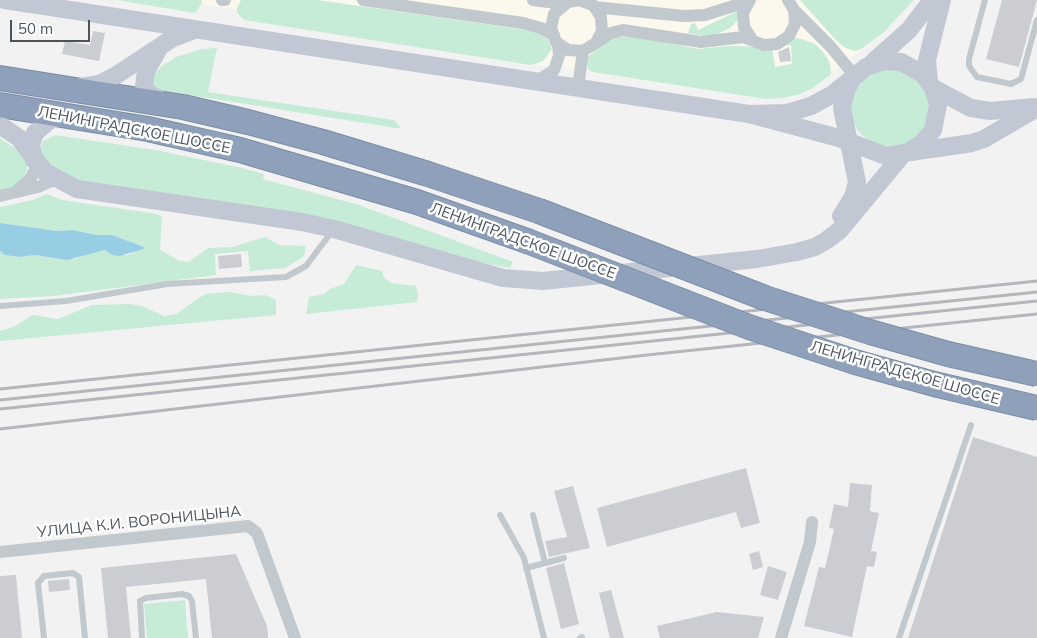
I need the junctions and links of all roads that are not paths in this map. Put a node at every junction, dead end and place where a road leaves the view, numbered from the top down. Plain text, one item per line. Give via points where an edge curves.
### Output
1 (5, 0) edge
2 (363, 0) edge
3 (539, 0) edge
4 (750, 0) edge
5 (932, 0) edge
6 (942, 0) edge
7 (985, 0) edge
8 (567, 2) edge
9 (791, 5) edge
10 (594, 7) junction
11 (1037, 20) edge
12 (197, 29) junction
13 (751, 38) junction
14 (556, 39) junction
15 (597, 41) junction
16 (162, 44) junction
17 (583, 51) junction
18 (861, 71) junction
19 (0, 78) edge
20 (537, 81) junction
21 (931, 84) junction
22 (62, 88) junction
23 (578, 88) junction
24 (0, 105) edge
25 (174, 106) junction
26 (1037, 108) edge
27 (749, 114) junction
28 (68, 115) junction
29 (0, 125) edge
30 (852, 138) junction
31 (905, 153) junction
32 (35, 160) junction
33 (56, 179) junction
34 (14, 193) junction
35 (0, 196) edge
36 (334, 228) junction
37 (797, 252) junction
38 (0, 306) edge
39 (1037, 374) edge
40 (1037, 408) edge
41 (971, 425) dead end
42 (500, 515) dead end
43 (533, 515) dead end
44 (812, 522) dead end
45 (0, 552) edge
46 (564, 558) dead end
47 (545, 563) junction
48 (526, 568) junction
49 (44, 638) edge
50 (85, 638) edge
51 (142, 638) edge
52 (196, 638) edge
53 (295, 638) edge
54 (544, 638) edge
55 (781, 638) edge
56 (900, 638) edge

1 - 12 main road
2 - 14 street via 523,23 541,28
3 - 8 street
4 - 10 street via 705,15 684,16
4 - 13 street via 743,13 744,27
5 - 18 main road via 909,30
6 - 21 main road via 927,60
7 - 11 lane via 969,59 972,72 983,79 1012,84 1021,79
8 - 10 street via 579,0
8 - 14 street via 554,14 551,28
9 - 13 street via 795,24 789,36 777,44 764,44
9 - 18 street via 830,46
10 - 15 street via 601,17 602,32
12 - 16 main road
12 - 20 main road
13 - 15 street via 701,42 623,30
14 - 17 street via 568,50
14 - 20 street via 559,56 554,70
15 - 17 street
16 - 22 main road via 99,84
16 - 25 main road via 152,58 144,86 148,93
17 - 23 street
18 - 21 main road via 884,61 901,62 917,68
18 - 27 main road via 833,94 811,106 776,114
18 - 30 main road via 843,99
19 - 22 highway, ЛЕНИНГРАДСКОЕ ШОССЕ
20 - 23 main road
21 - 26 main road via 972,108 990,111
21 - 31 main road via 938,105 932,130 922,143
22 - 25 highway, ЛЕНИНГРАДСКОЕ ШОССЕ
23 - 27 main road
24 - 28 highway, ЛЕНИНГРАДСКОЕ ШОССЕ
25 - 39 highway, ЛЕНИНГРАДСКОЕ ШОССЕ, bridge via 323,142 539,211 791,306 940,352
26 - 31 main road via 984,139
27 - 30 main road
28 - 32 main road via 39,127 32,145
28 - 40 highway, ЛЕНИНГРАДСКОЕ ШОССЕ, bridge via 240,150 417,202 749,327 855,362
29 - 32 main road via 19,138
30 - 31 main road via 886,156
30 - 37 main road via 857,182 853,197 829,230
31 - 37 main road via 840,230 827,240
32 - 33 main road
32 - 34 street via 31,178
33 - 34 street
33 - 36 main road via 77,189
34 - 35 street
36 - 37 main road via 503,278 542,281
36 - 38 lane via 306,266 286,276 167,284 66,300
41 - 56 lane
42 - 48 lane via 520,548
43 - 47 lane
44 - 55 street via 810,542
45 - 53 street, УЛИЦА К.И. ВОРОНИЦЫНА via 248,526 257,534
46 - 47 lane
47 - 48 lane
48 - 54 lane
49 - 50 lane via 38,583 44,576 73,572 79,577
51 - 52 lane via 140,601 182,594 192,601

